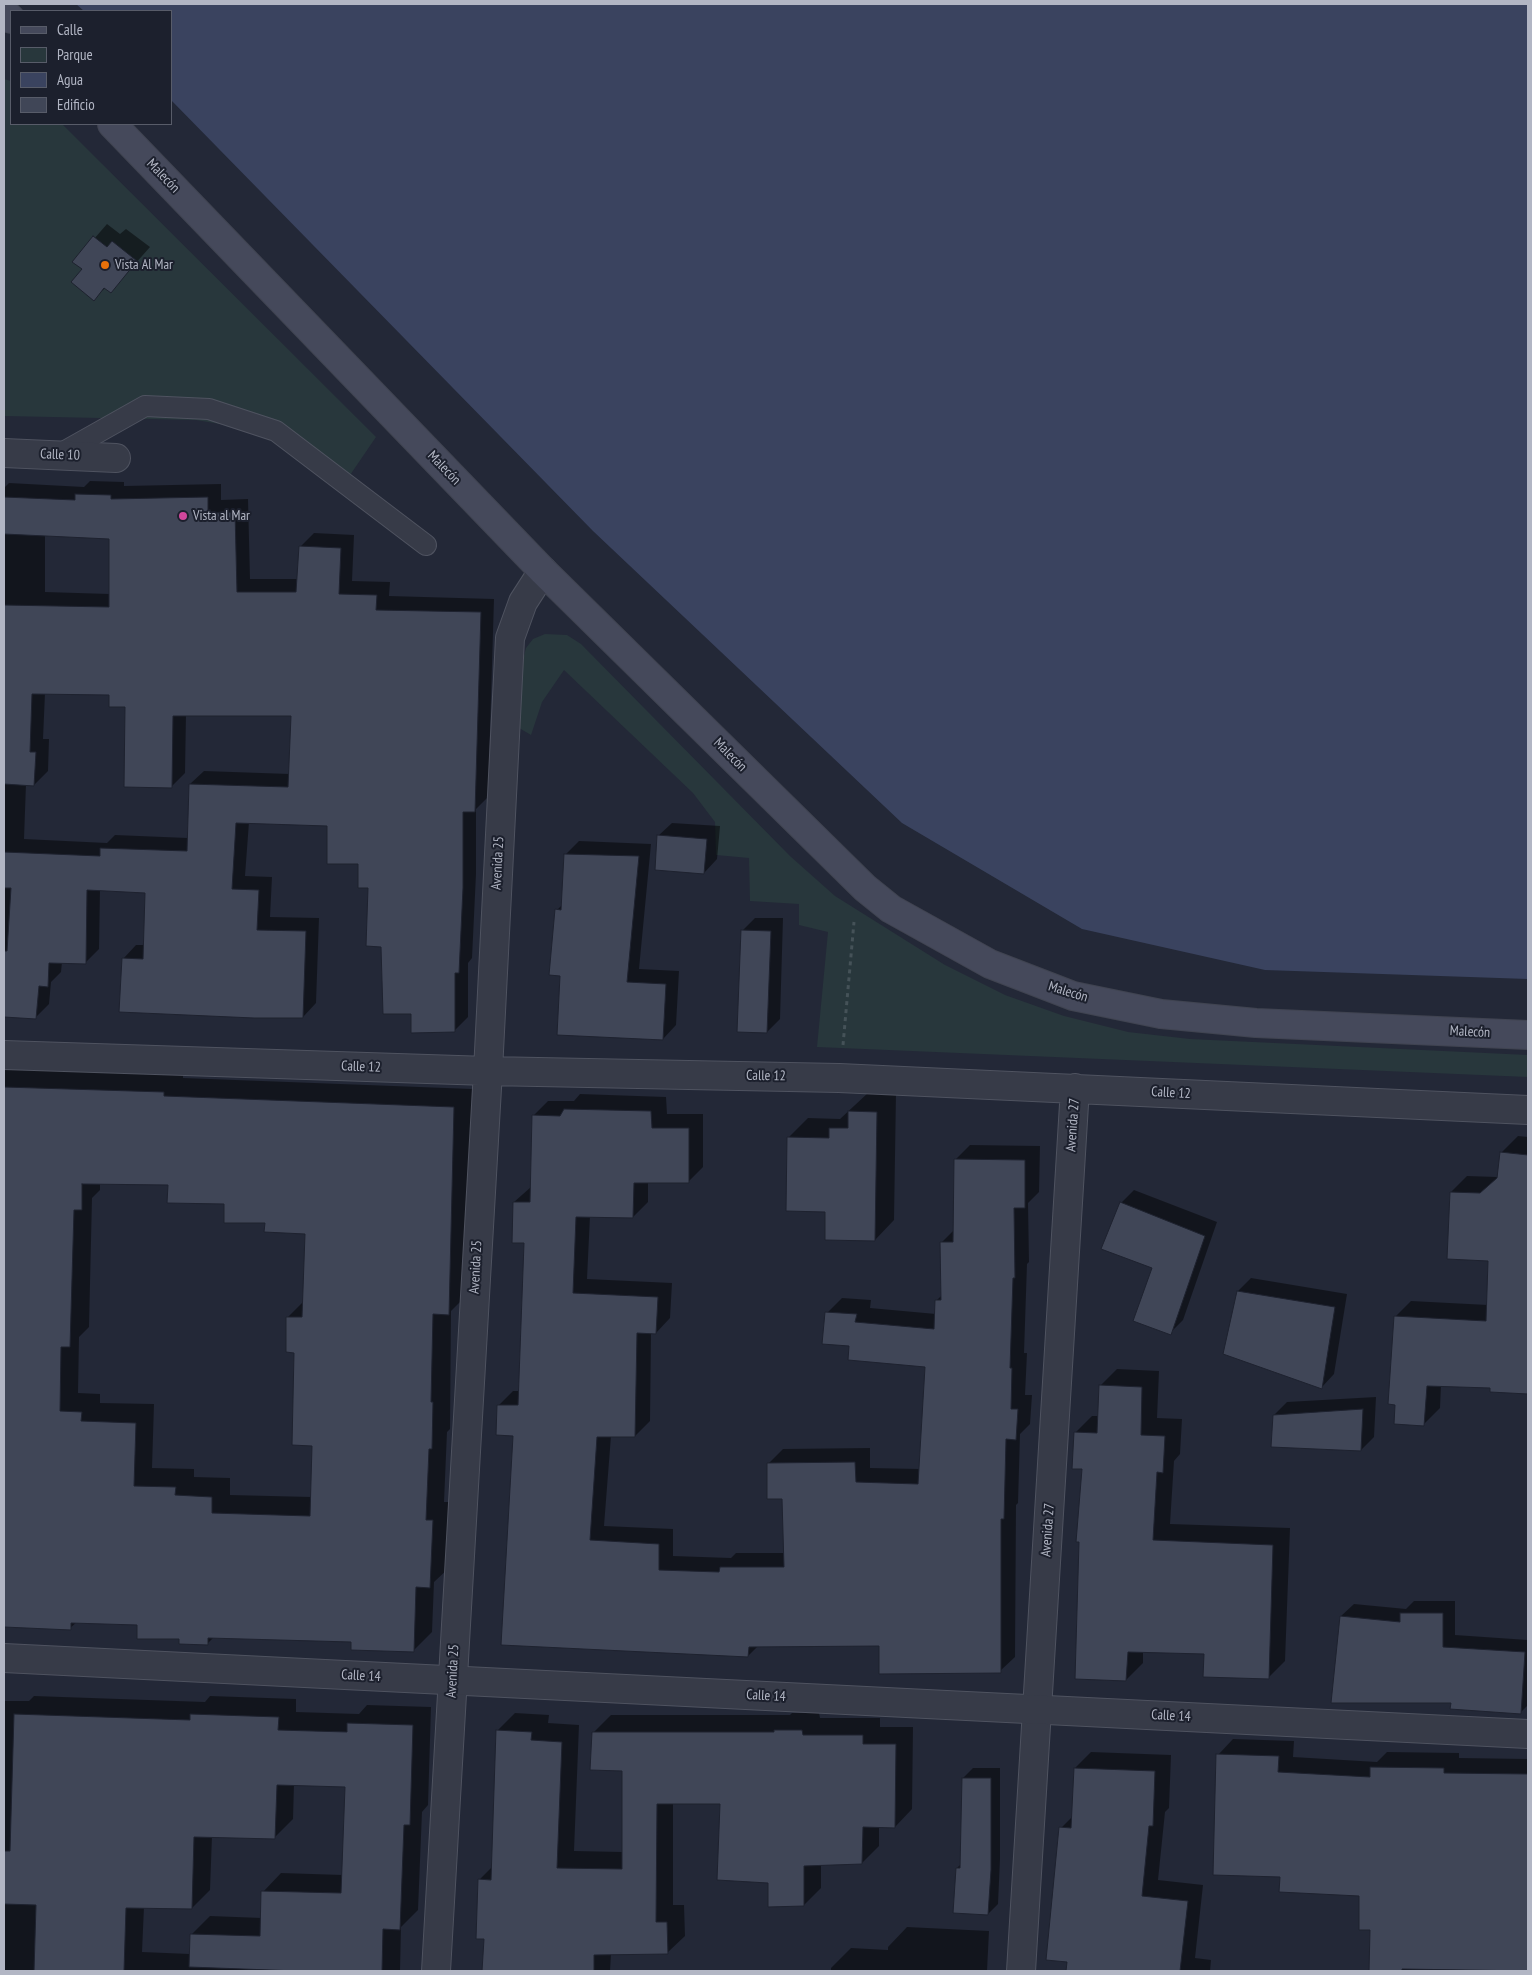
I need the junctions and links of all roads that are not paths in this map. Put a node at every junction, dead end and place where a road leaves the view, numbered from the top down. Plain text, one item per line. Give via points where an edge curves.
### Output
1 (113, 125) edge
2 (4, 453) edge
3 (58, 455) junction
4 (116, 458) dead end
5 (426, 546) dead end
6 (543, 571) junction
7 (1528, 1035) edge
8 (4, 1055) edge
9 (488, 1071) junction
10 (1075, 1088) junction
11 (1528, 1110) edge
12 (4, 1658) edge
13 (452, 1680) junction
14 (1037, 1709) junction
15 (1528, 1734) edge
16 (436, 1971) edge
17 (1021, 1971) edge

1 - 6 main road, Malecón
2 - 3 street, Calle 10
3 - 4 street, Calle 10
3 - 5 lane via 145,406 209,409 276,431
6 - 7 main road, Malecón via 865,888 891,909 990,964 1074,996 1161,1014 1256,1023
6 - 9 street, Avenida 25 via 522,602 510,638
8 - 9 street, Calle 12
9 - 10 street, Calle 12 via 840,1078
9 - 13 street, Avenida 25
10 - 11 street, Calle 12
10 - 14 street, Avenida 27
12 - 13 street, Calle 14
13 - 14 street, Calle 14
13 - 16 street, Avenida 25
14 - 15 street, Calle 14
14 - 17 street, Avenida 27

